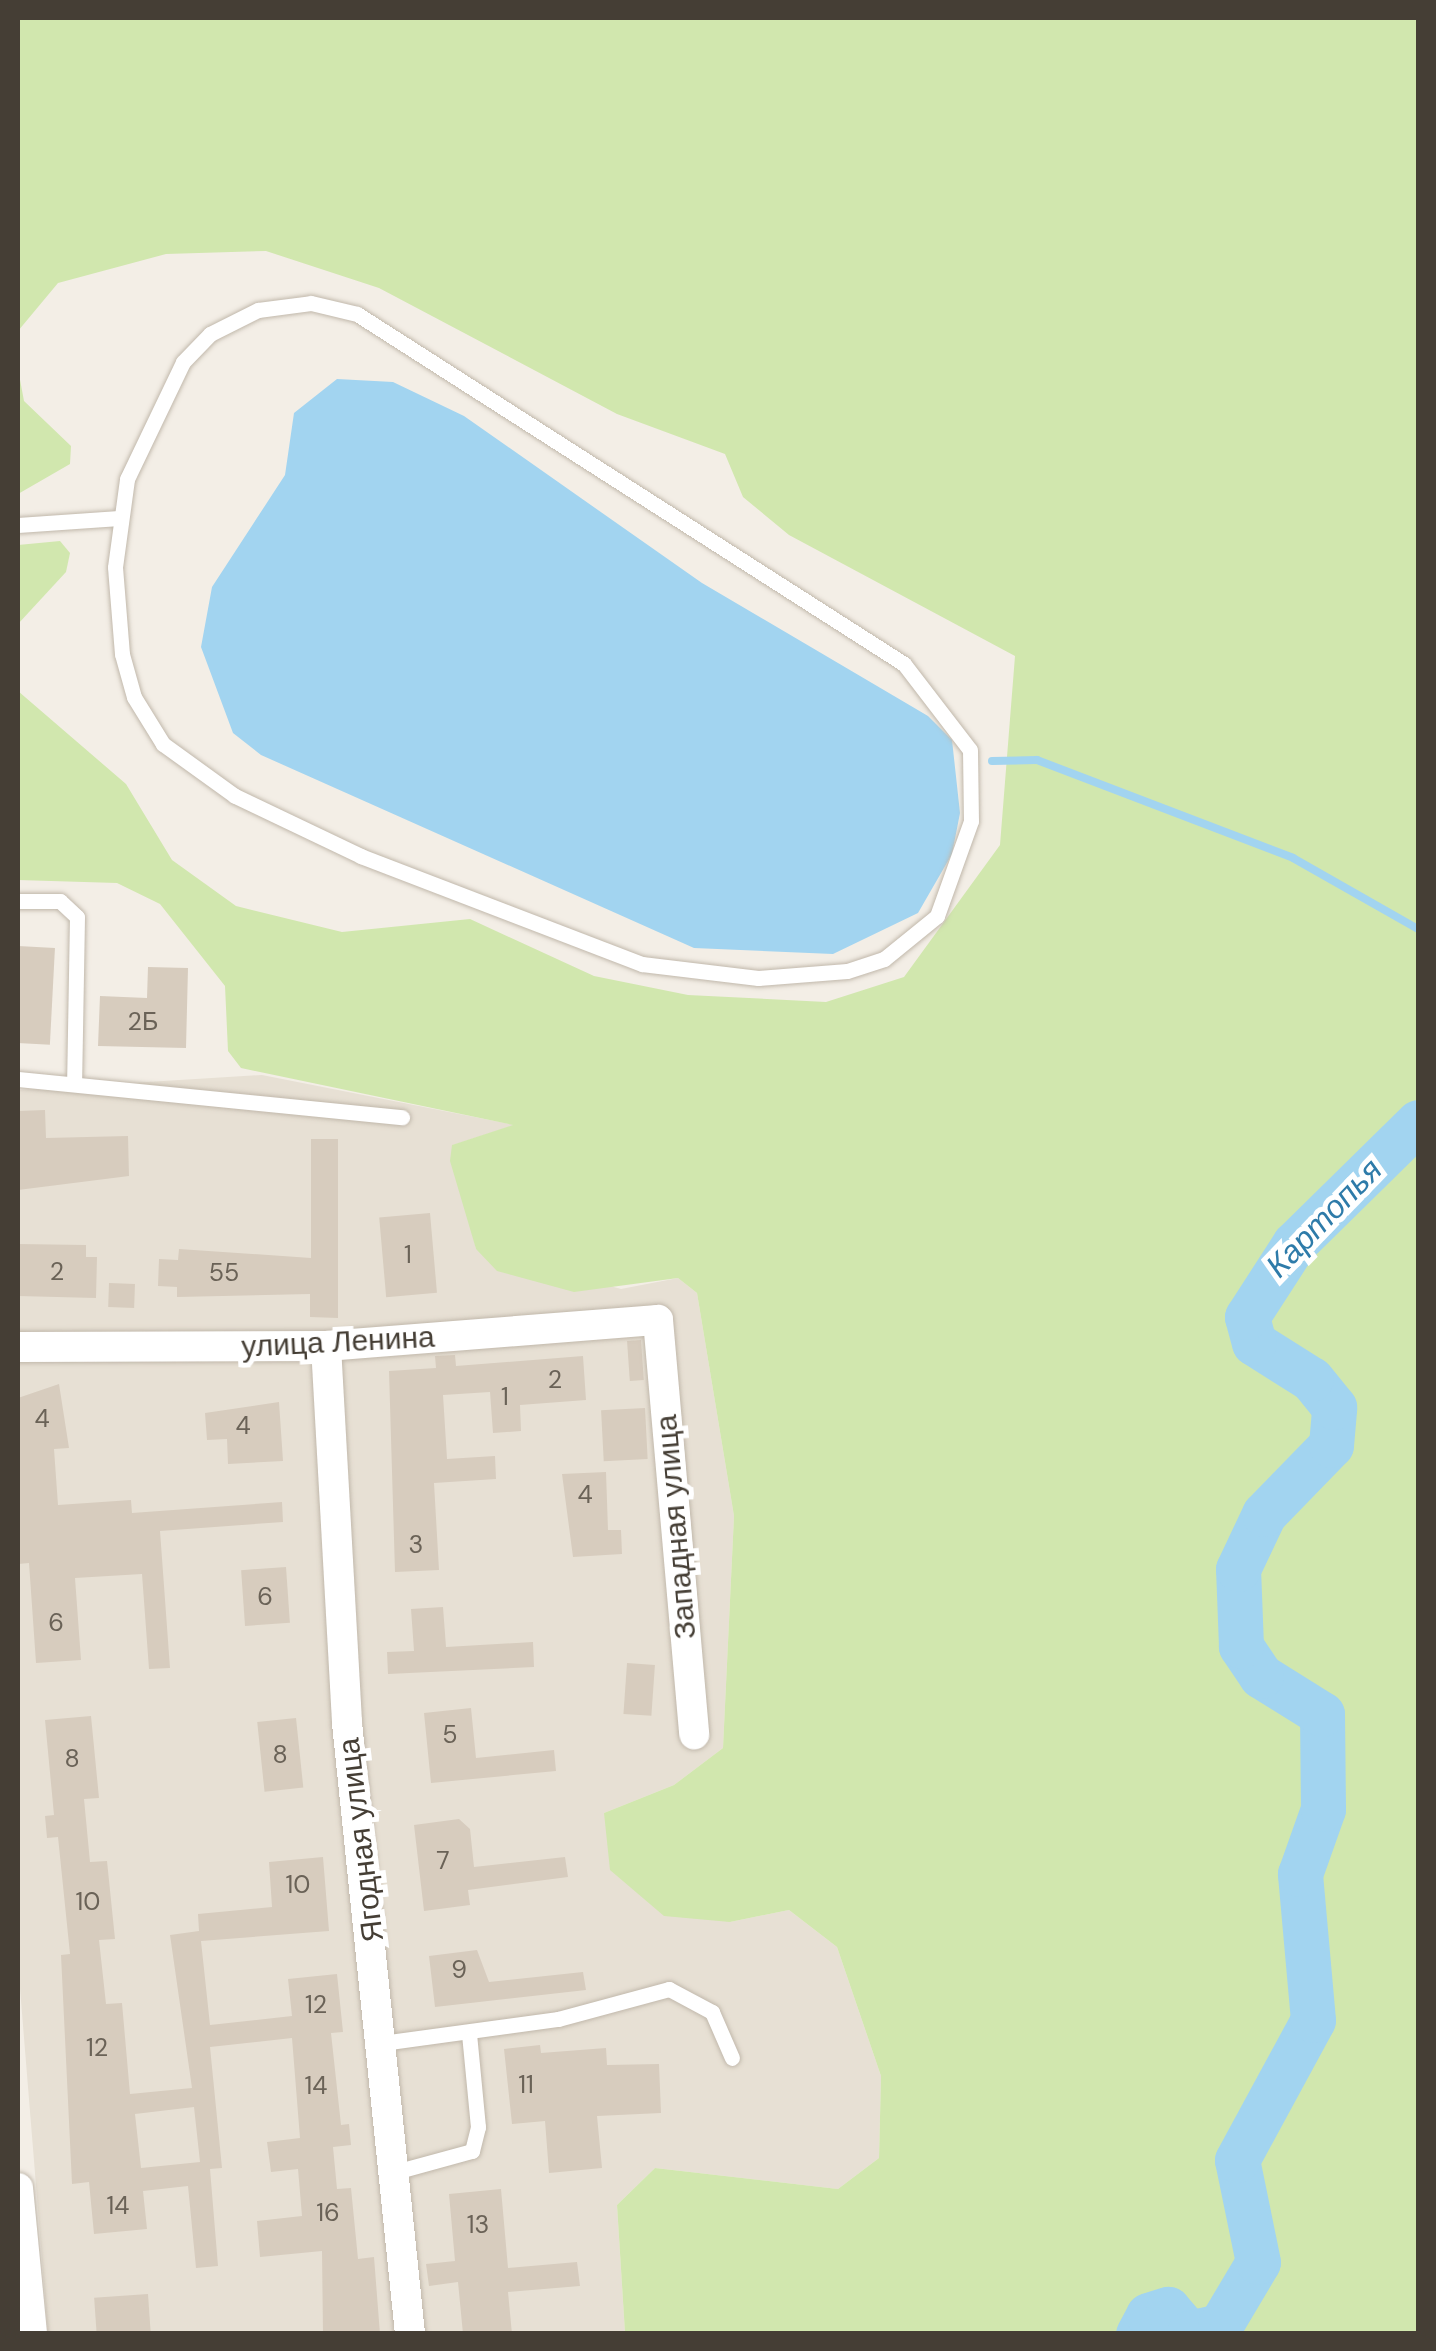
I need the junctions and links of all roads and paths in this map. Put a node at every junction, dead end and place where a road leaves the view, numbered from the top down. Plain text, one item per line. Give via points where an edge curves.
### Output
1 (119, 518) junction
2 (18, 524) edge
3 (18, 901) edge
4 (18, 1080) edge
5 (74, 1083) junction
6 (402, 1118) dead end
7 (658, 1320) joint
8 (326, 1346) junction
9 (18, 1347) edge
10 (694, 1734) dead end
11 (469, 2034) junction
12 (382, 2043) junction
13 (732, 2058) dead end
14 (395, 2172) junction
15 (18, 2188) edge
16 (32, 2334) edge
17 (410, 2334) edge

1 - 1 lane via 144,434 183,362 210,334 258,310 311,303 357,314 904,664 970,750 971,821 952,888 937,916 884,959 804,978 758,978 642,964 361,856 236,796 163,744 134,698 122,654
1 - 2 lane
3 - 5 lane via 60,901 77,917
4 - 5 lane
5 - 6 lane
7 - 8 street, улица Ленина
7 - 10 street, Западная улица
8 - 9 street, улица Ленина
8 - 12 street, Ягодная улица via 341,1647
11 - 12 lane
11 - 13 lane via 669,1989 712,2012
11 - 14 lane via 478,2126 472,2152
12 - 14 street, Ягодная улица
14 - 17 street, Ягодная улица
15 - 16 street

